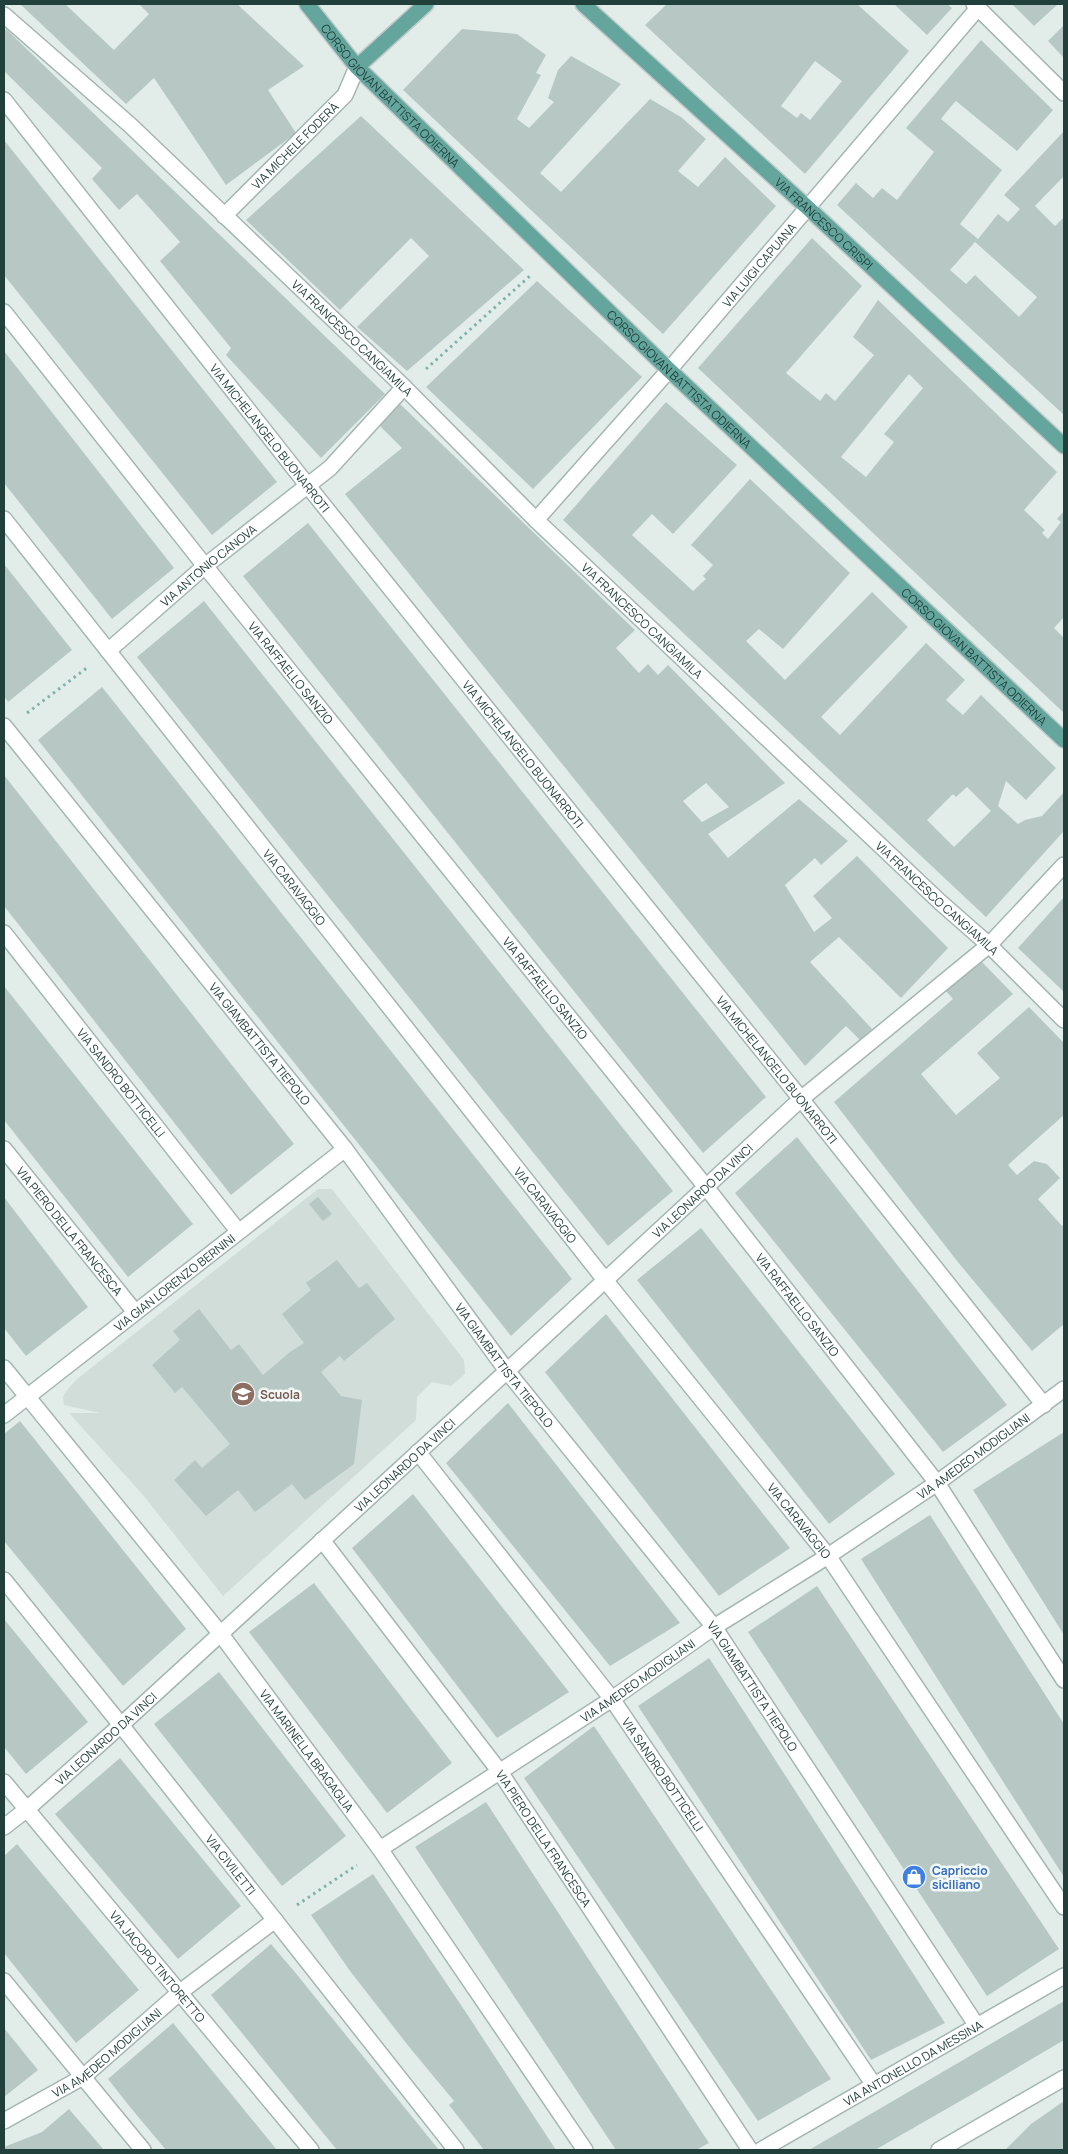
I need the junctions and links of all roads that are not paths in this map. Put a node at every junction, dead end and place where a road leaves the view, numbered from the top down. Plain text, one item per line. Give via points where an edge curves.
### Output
1 (426, 4) edge
2 (583, 4) edge
3 (309, 5) edge
4 (976, 6) edge
5 (4, 15) edge
6 (356, 67) junction
7 (1064, 93) edge
8 (4, 100) edge
9 (808, 208) junction
10 (224, 216) junction
11 (4, 312) edge
12 (669, 370) junction
13 (404, 387) junction
14 (1064, 446) edge
15 (308, 486) junction
16 (4, 519) edge
17 (536, 520) junction
18 (205, 566) junction
19 (108, 651) junction
20 (5, 728) edge
21 (1064, 740) edge
22 (1064, 865) edge
23 (4, 933) edge
24 (988, 945) junction
25 (1064, 1020) edge
26 (801, 1099) junction
27 (4, 1149) edge
28 (345, 1149) junction
29 (706, 1187) junction
30 (238, 1231) junction
31 (605, 1280) junction
32 (135, 1312) junction
33 (4, 1368) edge
34 (507, 1371) junction
35 (1064, 1389) edge
36 (27, 1398) junction
37 (1044, 1405) junction
38 (4, 1415) edge
39 (418, 1452) junction
40 (937, 1483) junction
41 (322, 1540) junction
42 (828, 1556) junction
43 (4, 1580) edge
44 (714, 1627) junction
45 (220, 1633) junction
46 (1064, 1680) edge
47 (612, 1700) junction
48 (121, 1724) junction
49 (500, 1772) junction
50 (4, 1782) edge
51 (26, 1810) junction
52 (4, 1827) edge
53 (380, 1849) junction
54 (1064, 1907) edge
55 (275, 1920) junction
56 (1064, 1976) edge
57 (4, 1980) edge
58 (180, 1993) junction
59 (977, 2026) junction
60 (83, 2078) junction
61 (1064, 2078) edge
62 (874, 2085) junction
63 (4, 2122) edge
64 (143, 2150) edge
65 (311, 2150) edge
66 (456, 2150) edge
67 (585, 2150) edge
68 (750, 2150) edge
69 (761, 2150) edge
70 (938, 2150) edge

1 - 6 main road
2 - 9 main road, VIA FRANCESCO CRISPI
3 - 6 main road, CORSO GIOVAN BATTISTA ODIERNA
4 - 7 street
4 - 9 street, VIA LUIGI CAPUANA
5 - 10 street, VIA FRANCESCO CANGIAMILA via 130,125
6 - 10 street, VIA MICHELE FODERÀ via 345,95
6 - 12 main road, CORSO GIOVAN BATTISTA ODIERNA
8 - 15 street, VIA MICHELANGELO BUONARROTI
9 - 12 street, VIA LUIGI CAPUANA
9 - 14 main road, VIA FRANCESCO CRISPI
10 - 13 street, VIA FRANCESCO CANGIAMILA
11 - 18 street, VIA RAFFAELLO SANZIO
12 - 17 street, VIA LUIGI CAPUANA
12 - 21 main road, CORSO GIOVAN BATTISTA ODIERNA
13 - 15 street, VIA ANTONIO CANOVA via 330,468
13 - 17 street, VIA FRANCESCO CANGIAMILA
15 - 18 street, VIA ANTONIO CANOVA
15 - 26 street, VIA MICHELANGELO BUONARROTI
16 - 19 street, VIA CARAVAGGIO
17 - 24 street, VIA FRANCESCO CANGIAMILA
18 - 19 street, VIA ANTONIO CANOVA
18 - 29 street, VIA RAFFAELLO SANZIO
19 - 31 street, VIA CARAVAGGIO
20 - 28 street, VIA GIAMBATTISTA TIEPOLO
22 - 24 street, VIA LEONARDO DA VINCI
23 - 30 street, VIA SANDRO BOTTICELLI
24 - 25 street, VIA FRANCESCO CANGIAMILA
24 - 26 street, VIA LEONARDO DA VINCI
26 - 29 street, VIA LEONARDO DA VINCI
26 - 37 street, VIA MICHELANGELO BUONARROTI
27 - 32 street, VIA PIERO DELLA FRANCESCA
28 - 30 street, VIA GIAN LORENZO BERNINI
28 - 34 street, VIA GIAMBATTISTA TIEPOLO
29 - 31 street, VIA LEONARDO DA VINCI
29 - 40 street, VIA RAFFAELLO SANZIO
30 - 32 street, VIA GIAN LORENZO BERNINI
31 - 34 street, VIA LEONARDO DA VINCI
31 - 42 street, VIA CARAVAGGIO
32 - 36 street, VIA GIAN LORENZO BERNINI
33 - 36 street, VIA MARINELLA BRAGAGLIA
34 - 39 street, VIA LEONARDO DA VINCI
34 - 44 street, VIA GIAMBATTISTA TIEPOLO
35 - 37 street, VIA AMEDEO MODIGLIANI
36 - 38 street, VIA GIAN LORENZO BERNINI
36 - 45 street, VIA MARINELLA BRAGAGLIA
37 - 40 street, VIA AMEDEO MODIGLIANI
39 - 41 street, VIA LEONARDO DA VINCI
39 - 47 street, VIA SANDRO BOTTICELLI
40 - 42 street, VIA AMEDEO MODIGLIANI
40 - 46 street, VIA RAFFAELLO SANZIO
41 - 45 street, VIA LEONARDO DA VINCI
41 - 49 street, VIA PIERO DELLA FRANCESCA
42 - 44 street, VIA AMEDEO MODIGLIANI
42 - 54 street, VIA CARAVAGGIO
43 - 48 street, VIA CIVILETTI
44 - 47 street, VIA AMEDEO MODIGLIANI
44 - 59 street, VIA GIAMBATTISTA TIEPOLO
45 - 48 street, VIA LEONARDO DA VINCI
45 - 53 street, VIA MARINELLA BRAGAGLIA
47 - 49 street, VIA AMEDEO MODIGLIANI
47 - 62 street, VIA SANDRO BOTTICELLI
48 - 51 street, VIA LEONARDO DA VINCI
48 - 55 street, VIA CIVILETTI
49 - 53 street, VIA AMEDEO MODIGLIANI
49 - 68 street, VIA PIERO DELLA FRANCESCA
50 - 51 street, VIA JACOPO TINTORETTO
51 - 52 street, VIA LEONARDO DA VINCI
51 - 58 street, VIA JACOPO TINTORETTO
53 - 67 street, VIA MARINELLA BRAGAGLIA
55 - 58 street, VIA AMEDEO MODIGLIANI
55 - 66 street, VIA CIVILETTI
56 - 59 street, VIA ANTONELLO DA MESSINA
57 - 60 street
58 - 60 street, VIA AMEDEO MODIGLIANI
58 - 65 street, VIA JACOPO TINTORETTO
59 - 62 street, VIA ANTONELLO DA MESSINA
60 - 63 street, VIA AMEDEO MODIGLIANI
60 - 64 street
61 - 70 street
62 - 69 street, VIA ANTONELLO DA MESSINA

